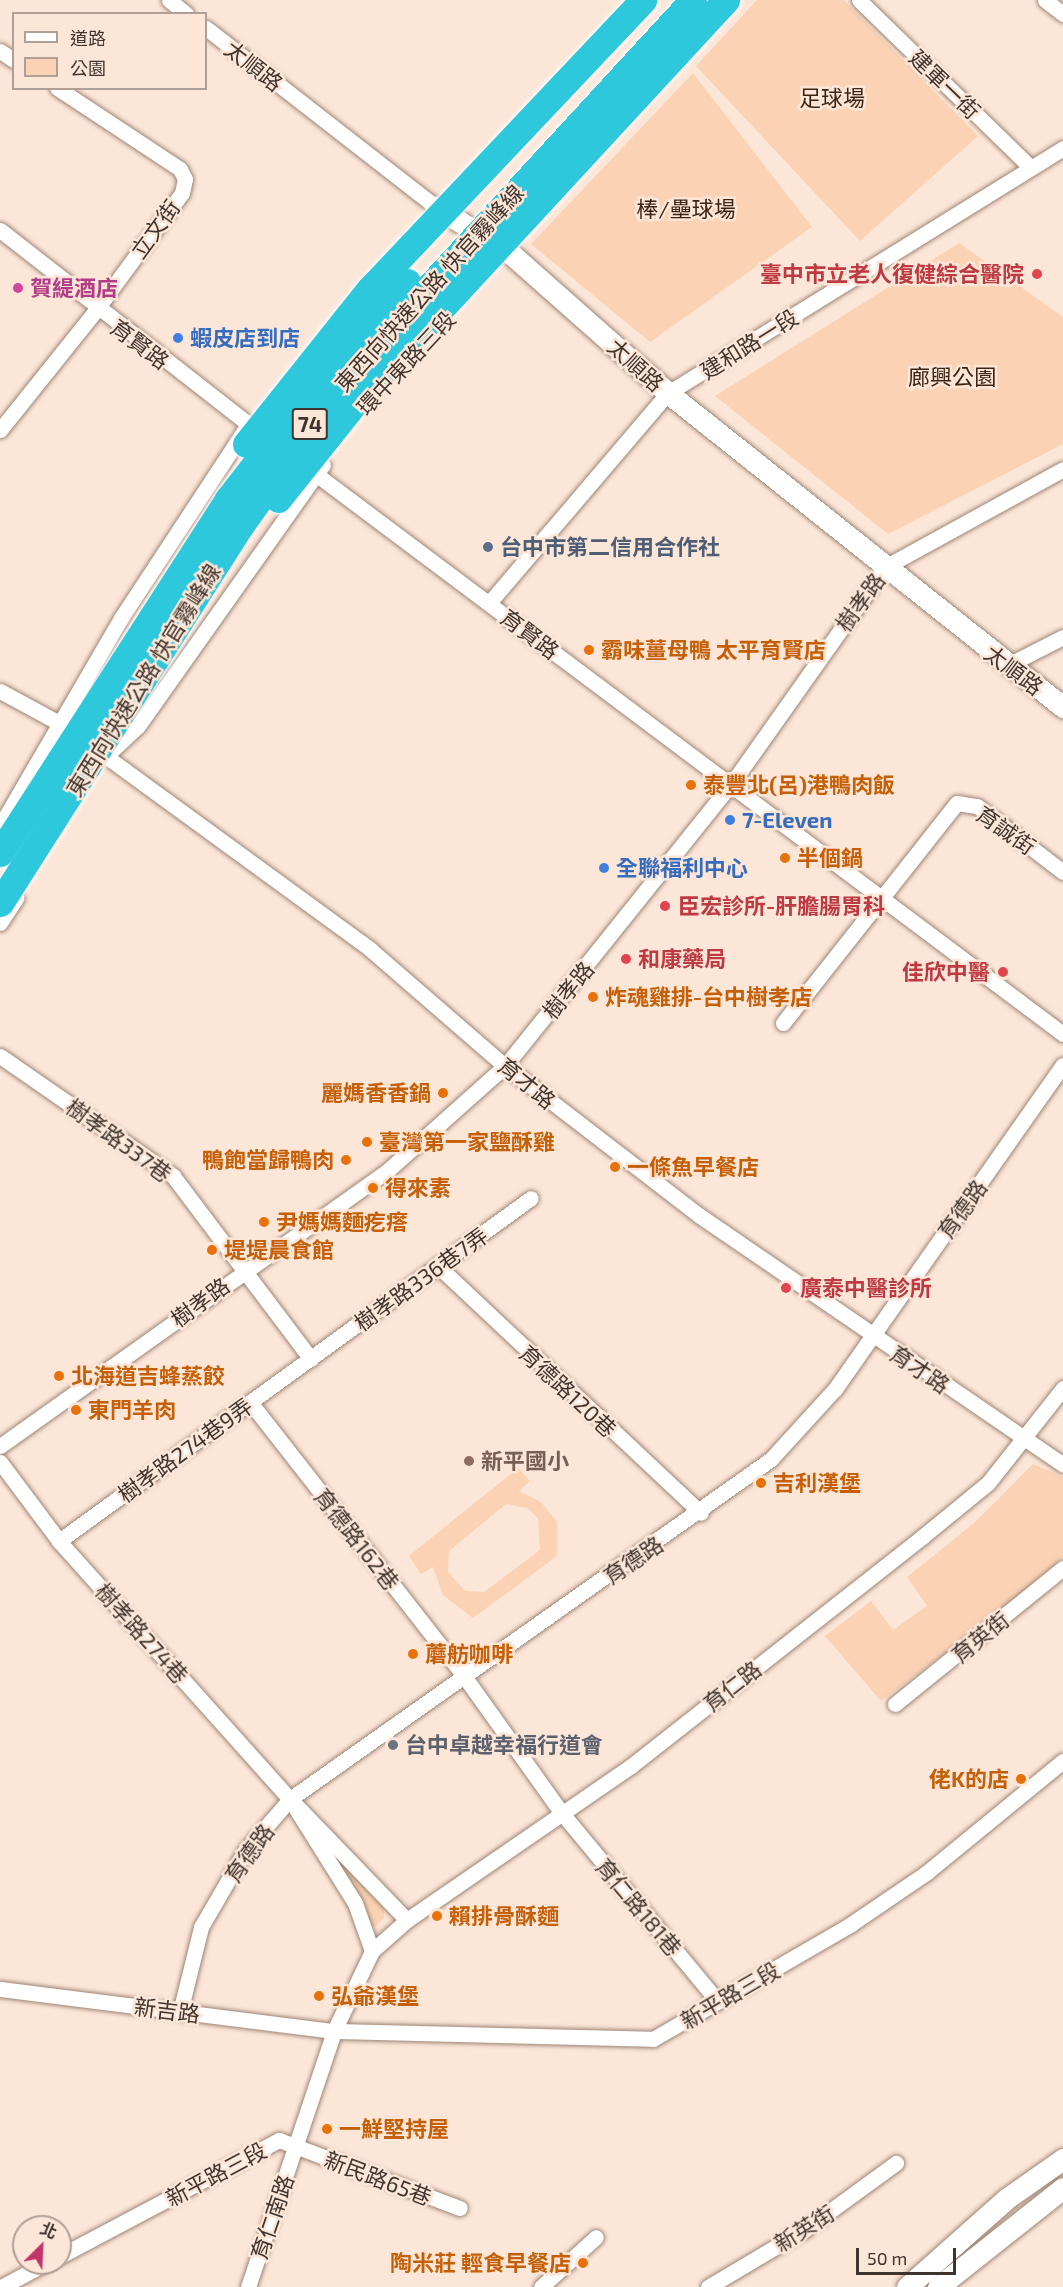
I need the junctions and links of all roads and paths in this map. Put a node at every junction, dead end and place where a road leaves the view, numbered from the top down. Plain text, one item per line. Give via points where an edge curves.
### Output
1 (169, 0) edge
2 (630, 0) edge
3 (643, 0) edge
4 (656, 0) edge
5 (669, 0) edge
6 (693, 0) edge
7 (714, 0) edge
8 (726, 0) edge
9 (742, 0) edge
10 (859, 0) edge
11 (1045, 0) edge
12 (184, 12) edge
13 (1063, 14) edge
14 (207, 29) edge
15 (60, 90) edge
16 (1063, 148) edge
17 (1031, 168) junction
18 (442, 212) junction
19 (0, 230) edge
20 (490, 241) junction
21 (510, 252) junction
22 (96, 310) junction
23 (668, 393) junction
24 (248, 425) junction
25 (0, 430) edge
26 (262, 435) junction
27 (295, 458) junction
28 (1063, 469) edge
29 (317, 473) junction
30 (885, 567) junction
31 (489, 603) junction
32 (145, 627) junction
33 (1063, 637) edge
34 (168, 643) junction
35 (1006, 666) junction
36 (0, 691) edge
37 (1063, 707) edge
38 (63, 725) junction
39 (107, 756) junction
40 (732, 783) junction
41 (0, 826) edge
42 (0, 853) edge
43 (1063, 872) edge
44 (884, 899) junction
45 (0, 903) edge
46 (0, 923) edge
47 (783, 1023) dead end
48 (1063, 1034) edge
49 (0, 1056) edge
50 (1063, 1065) edge
51 (505, 1066) junction
52 (531, 1198) dead end
53 (439, 1267) junction
54 (243, 1270) junction
55 (871, 1336) junction
56 (311, 1359) junction
57 (1063, 1388) edge
58 (250, 1402) junction
59 (1023, 1439) junction
60 (0, 1446) edge
61 (0, 1462) edge
62 (1063, 1465) edge
63 (701, 1513) junction
64 (59, 1541) junction
65 (1063, 1568) edge
66 (464, 1676) junction
67 (895, 1704) dead end
68 (1063, 1761) edge
69 (290, 1799) junction
70 (561, 1812) junction
71 (407, 1920) junction
72 (372, 1951) junction
73 (0, 1989) edge
74 (718, 2002) junction
75 (180, 2012) junction
76 (334, 2031) junction
77 (296, 2147) junction
78 (1063, 2159) edge
79 (896, 2163) dead end
80 (1063, 2188) edge
81 (460, 2208) dead end
82 (596, 2237) dead end
83 (72, 2250) edge
84 (24, 2275) edge
85 (1, 2287) edge
86 (248, 2287) edge
87 (540, 2287) edge
88 (708, 2287) edge
89 (907, 2287) edge
90 (938, 2287) edge

1 - 12 street
2 - 18 street
3 - 32 highway, bridge via 318,348 188,529
4 - 18 street
5 - 32 highway, 東西向快速公路 快官霧峰線 / 74, bridge via 338,357 228,500
6 - 34 highway, 東西向快速公路 快官霧峰線 / 74, bridge via 347,376 241,525
7 - 20 street, 環中東路三段
8 - 34 highway, bridge via 362,395
9 - 21 street, 環中東路三段
10 - 17 street, 建軍一街
11 - 13 street
14 - 18 street, 太順路
15 - 22 street, 立文街 via 180,169 185,179 182,193
16 - 17 street, 建和路一段
17 - 23 street, 建和路一段
18 - 20 street, 太順路
18 - 24 street
18 - 26 street
19 - 22 street, 育賢路
20 - 21 street, 太順路
20 - 27 street, 環中東路三段 via 352,385
21 - 23 street, 太順路
21 - 29 street, 環中東路三段 via 368,402
22 - 24 street, 育賢路
22 - 25 street, 立文街
23 - 30 street, 太順路
23 - 31 street, 建和路一段
24 - 26 street, 育賢路
24 - 38 street via 122,618
26 - 27 street, 育賢路
26 - 38 street
27 - 29 street, 育賢路
27 - 39 street, 環中東路三段 via 244,529
28 - 30 street, 樹孝路
29 - 31 street, 育賢路
29 - 39 street, 環中東路三段 via 138,726
30 - 35 street, 太順路
30 - 40 street, 樹孝路
31 - 40 street, 育賢路
32 - 42 highway, 東西向快速公路 快官霧峰線 / 74, bridge
33 - 35 street
34 - 45 highway, 東西向快速公路 快官霧峰線 / 74, bridge
35 - 37 street, 太順路
36 - 38 street, 育才路
38 - 39 street, 育才路
38 - 41 street
39 - 46 street, 環中東路三段
39 - 51 street, 育才路 via 371,950
40 - 44 street, 育賢路
40 - 51 street, 樹孝路
43 - 44 street, 育誠街 via 977,806 957,803
44 - 47 street
44 - 48 street, 育賢路
49 - 54 street, 樹孝路337巷 via 173,1176
50 - 55 street, 育德路
51 - 54 street, 樹孝路 via 387,1171
51 - 55 street, 育才路 via 700,1216
52 - 53 street, 樹孝路336巷7弄
53 - 56 street, 樹孝路336巷7弄
53 - 63 street, 育德路120巷
54 - 56 street, 樹孝路337巷
54 - 60 street, 樹孝路
55 - 59 street, 育才路
55 - 63 street, 育德路 via 835,1389 771,1459
56 - 58 street, 樹孝路274巷9弄
57 - 59 street, 育仁路
58 - 64 street, 樹孝路274巷9弄
58 - 66 street, 育德路162巷
59 - 62 street, 育才路
59 - 70 street, 育仁路 via 988,1483 922,1538 631,1766
61 - 64 street, 樹孝路274巷
63 - 66 street, 育德路
64 - 69 street, 樹孝路274巷
65 - 67 street, 育英街
66 - 69 street, 育德路
66 - 70 street, 育德路162巷
68 - 74 street, 新平路三段 via 926,1873 851,1924
69 - 71 street
69 - 72 street via 355,1903
69 - 75 street, 育德路 via 244,1851 201,1927
70 - 71 street, 育仁路
70 - 74 street, 育仁路181巷
71 - 72 street, 育仁路
72 - 76 street, 新平路三段
73 - 75 street, 新吉路
74 - 76 street, 新平路三段 via 653,2039
75 - 76 street, 新吉路
76 - 77 street, 新平路三段
77 - 81 street, 新民路65巷
77 - 83 street, 新平路三段 via 279,2140
77 - 86 street, 育仁南路
78 - 89 street via 1006,2199
79 - 88 street, 新英街 via 804,2230
80 - 90 street
82 - 87 street
84 - 85 street

